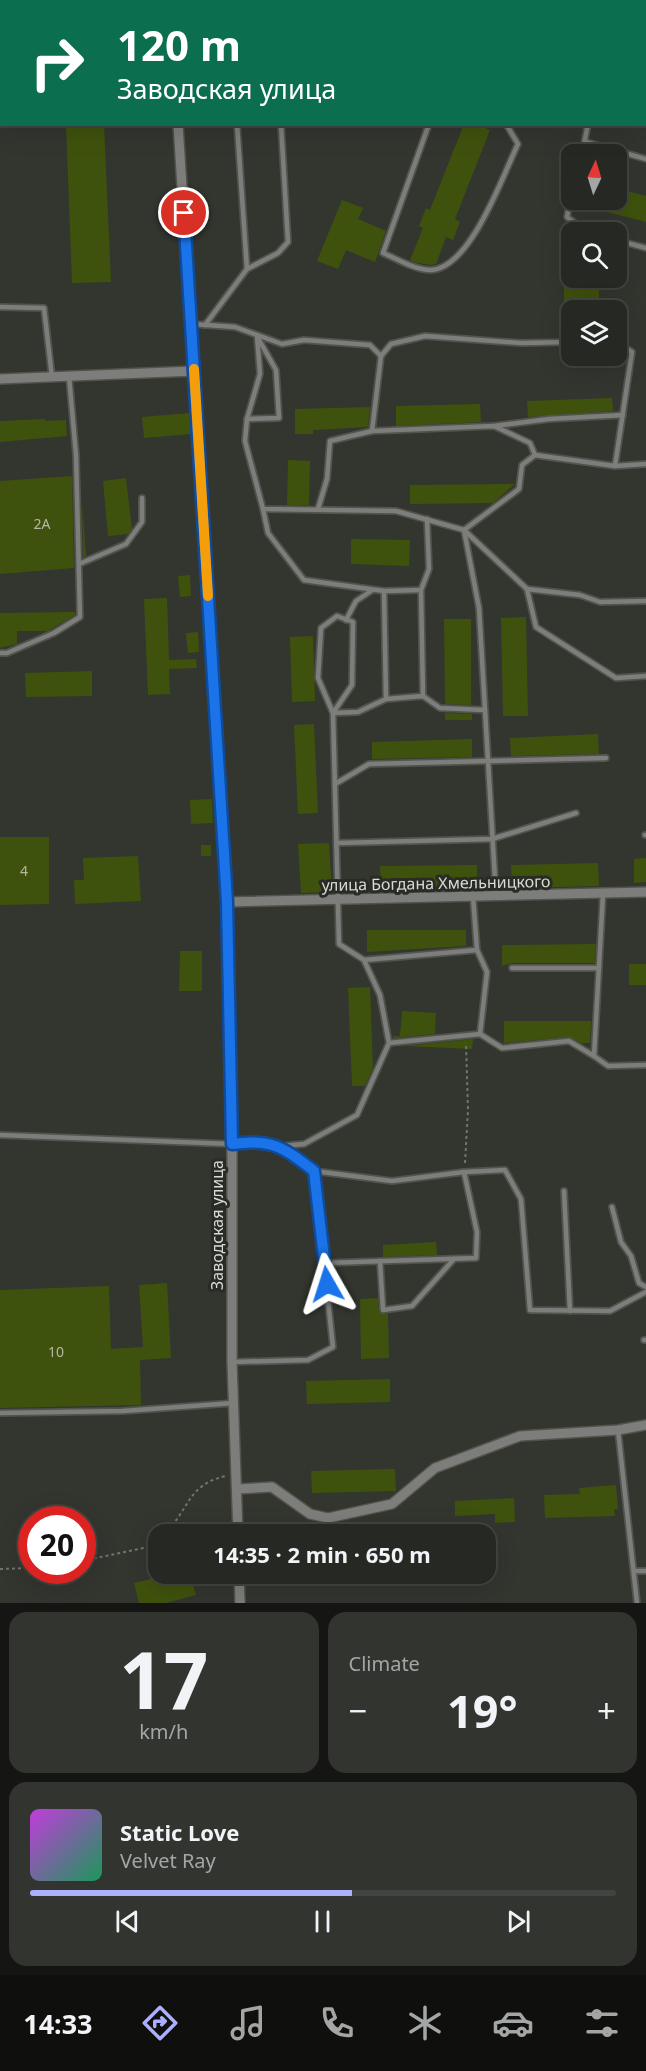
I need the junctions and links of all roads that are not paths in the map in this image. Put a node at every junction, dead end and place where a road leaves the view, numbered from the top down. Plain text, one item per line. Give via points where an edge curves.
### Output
1 (178, 126) edge
2 (237, 126) edge
3 (281, 126) edge
4 (428, 126) edge
5 (507, 126) edge
6 (588, 126) edge
7 (586, 142) joint
8 (646, 159) edge
9 (568, 210) edge
10 (574, 222) edge
11 (627, 243) edge
12 (646, 248) edge
13 (247, 268) junction
14 (0, 307) edge
15 (192, 324) junction
16 (205, 325) junction
17 (257, 335) junction
18 (561, 342) edge
19 (627, 349) edge
20 (381, 356) junction
21 (194, 371) junction
22 (69, 376) junction
23 (52, 377) junction
24 (0, 379) edge
25 (623, 415) junction
26 (247, 419) junction
27 (495, 426) junction
28 (372, 431) junction
29 (535, 456) junction
30 (646, 464) edge
31 (615, 466) junction
32 (142, 498) dead end
33 (263, 509) junction
34 (318, 509) junction
35 (427, 519) junction
36 (464, 530) junction
37 (79, 564) junction
38 (371, 590) junction
39 (421, 590) junction
40 (527, 590) junction
41 (384, 591) junction
42 (646, 601) edge
43 (346, 620) junction
44 (0, 653) edge
45 (7, 653) junction
46 (0, 660) edge
47 (646, 676) edge
48 (423, 696) junction
49 (386, 699) junction
50 (485, 710) junction
51 (333, 712) junction
52 (606, 758) dead end
53 (487, 762) junction
54 (335, 784) junction
55 (576, 813) dead end
56 (492, 839) junction
57 (337, 843) junction
58 (646, 892) edge
59 (603, 894) junction
60 (473, 896) junction
61 (496, 896) junction
62 (339, 901) junction
63 (227, 902) junction
64 (477, 950) junction
65 (364, 960) junction
66 (512, 968) dead end
67 (599, 968) junction
68 (480, 1034) junction
69 (389, 1043) junction
70 (594, 1056) junction
71 (646, 1065) edge
72 (0, 1135) edge
73 (232, 1144) junction
74 (282, 1146) junction
75 (314, 1171) junction
76 (464, 1172) junction
77 (564, 1191) dead end
78 (612, 1207) dead end
79 (453, 1259) junction
80 (380, 1261) junction
81 (325, 1263) junction
82 (646, 1287) edge
83 (646, 1292) edge
84 (570, 1311) junction
85 (232, 1362) junction
86 (234, 1403) junction
87 (0, 1413) edge
88 (646, 1425) edge
89 (618, 1430) junction
90 (237, 1489) junction
91 (238, 1524) edge
92 (646, 1570) edge
93 (634, 1571) junction
94 (239, 1584) edge
95 (240, 1603) edge
96 (637, 1603) edge

1 - 15 street, Заводская улица
2 - 13 lane
3 - 13 lane via 288,242 278,253
4 - 5 lane via 383,253 431,270 449,265 474,237 518,144
6 - 7 lane
7 - 8 lane
9 - 10 lane via 567,217
11 - 12 lane
13 - 16 lane
14 - 23 lane via 44,308
15 - 16 lane
15 - 21 street, Заводская улица
16 - 17 lane via 235,327
17 - 20 lane via 282,344 304,340 370,345
17 - 26 lane via 260,374
17 - 26 lane via 276,370 279,418
18 - 20 lane via 425,336 391,344
19 - 25 lane via 632,352
20 - 28 lane
21 - 22 street
21 - 63 street, Заводская улица
22 - 23 street
22 - 37 lane
23 - 24 street
25 - 27 lane via 549,418
25 - 31 lane
26 - 33 lane via 244,441
27 - 28 lane
27 - 29 lane via 530,443
28 - 34 lane via 330,441 327,479
29 - 31 lane
29 - 36 lane via 522,465 519,489
30 - 31 lane
32 - 37 lane via 142,522 126,544
33 - 34 lane
33 - 38 lane via 268,533 304,580
34 - 35 lane via 396,511
35 - 36 lane
35 - 39 lane via 429,569
36 - 40 lane
36 - 50 lane via 479,608
37 - 45 lane via 80,617
38 - 41 lane
38 - 43 lane via 356,601
39 - 41 lane
39 - 48 lane
40 - 42 lane via 580,595 600,602
40 - 47 lane via 536,627 616,678
41 - 49 lane
43 - 51 lane via 353,622 352,685
43 - 51 lane via 337,616 321,628 318,678
44 - 45 lane
45 - 46 lane
48 - 49 lane
48 - 50 lane via 440,708
49 - 51 lane via 358,712
50 - 53 lane
51 - 54 lane
52 - 53 lane
53 - 54 lane via 369,764
53 - 56 lane
54 - 57 lane
55 - 56 lane
56 - 57 lane
56 - 61 lane
57 - 62 lane
58 - 59 street, улица Богдана Хмельницкого
59 - 61 street, улица Богдана Хмельницкого
59 - 67 lane
60 - 61 street, улица Богдана Хмельницкого
60 - 62 street, улица Богдана Хмельницкого
60 - 64 lane
62 - 63 street, улица Богдана Хмельницкого
62 - 65 lane via 339,944
63 - 73 street, Заводская улица
64 - 65 lane
64 - 68 lane via 487,972
65 - 69 lane via 380,995
66 - 67 lane
67 - 70 lane
68 - 69 lane
68 - 70 lane via 501,1048 569,1041
69 - 74 lane via 357,1115 304,1144
70 - 71 lane via 608,1066
72 - 73 lane
73 - 74 lane via 254,1140
73 - 85 street, Заводская улица
74 - 75 lane
75 - 76 lane via 392,1181
75 - 81 lane
76 - 79 lane via 477,1232 476,1258
76 - 84 lane via 505,1170 521,1199 530,1310
77 - 84 lane
78 - 82 lane via 621,1242 631,1256 639,1283
79 - 80 lane
79 - 80 lane via 412,1306 383,1310
80 - 81 lane
81 - 85 lane via 333,1347 308,1360
83 - 84 lane via 609,1311
85 - 86 street, Заводская улица
86 - 87 lane via 123,1411
86 - 90 street, Заводская улица
88 - 89 street
89 - 90 street via 520,1436 435,1468 392,1504 328,1518 310,1514 272,1487
89 - 93 lane
90 - 91 street, Заводская улица
92 - 93 lane
93 - 96 lane
94 - 95 street

